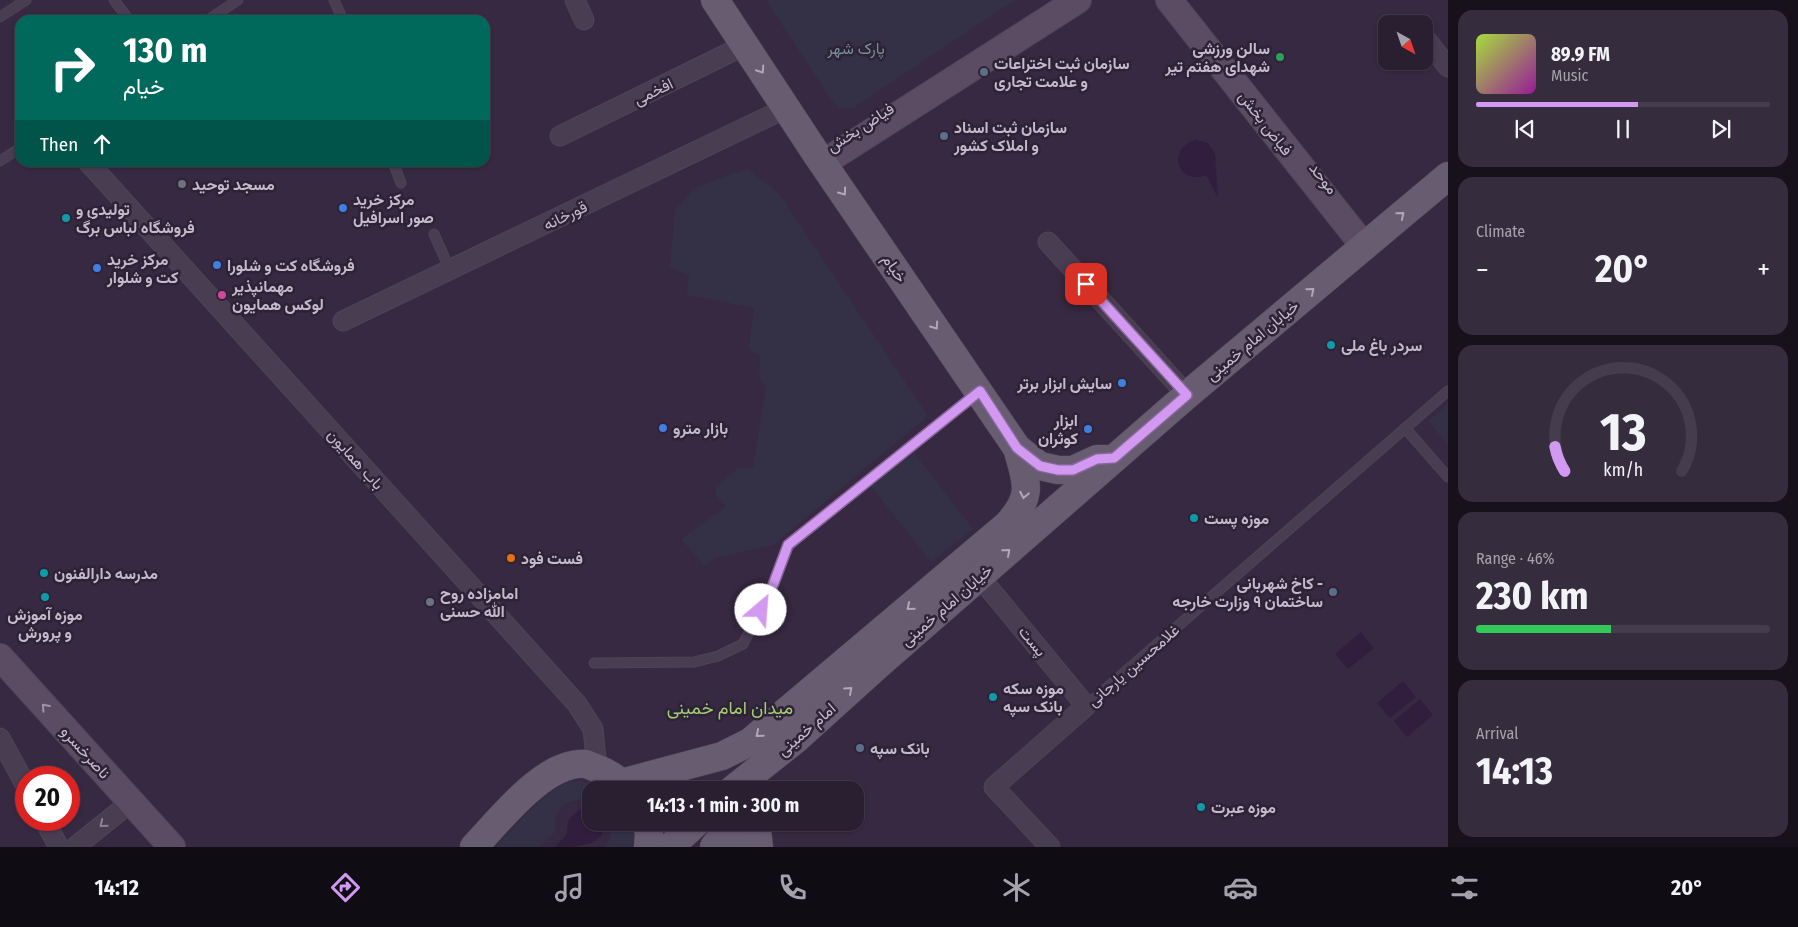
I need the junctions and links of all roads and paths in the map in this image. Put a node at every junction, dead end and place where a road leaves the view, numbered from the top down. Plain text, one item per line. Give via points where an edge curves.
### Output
1 (26, 0) edge
2 (114, 0) edge
3 (238, 0) edge
4 (334, 0) edge
5 (575, 0) edge
6 (715, 0) edge
7 (1053, 0) edge
8 (1078, 0) edge
9 (1169, 0) edge
10 (1184, 0) edge
11 (125, 15) edge
12 (216, 15) edge
13 (341, 15) edge
14 (0, 18) edge
15 (584, 20) dead end
16 (745, 45) junction
17 (1433, 48) edge
18 (1448, 67) edge
19 (786, 108) junction
20 (560, 136) dead end
21 (15, 151) edge
22 (820, 159) junction
23 (0, 161) edge
24 (93, 167) edge
25 (395, 167) edge
26 (1448, 176) edge
27 (401, 183) dead end
28 (434, 234) dead end
29 (1048, 242) dead end
30 (1368, 243) junction
31 (450, 270) junction
32 (343, 321) dead end
33 (980, 391) junction
34 (1448, 391) edge
35 (1187, 395) junction
36 (1405, 428) junction
37 (1017, 448) junction
38 (1114, 458) junction
39 (1448, 477) edge
40 (979, 576) junction
41 (0, 657) edge
42 (594, 663) dead end
43 (878, 665) joint
44 (1086, 706) junction
45 (0, 738) edge
46 (772, 759) junction
47 (15, 766) edge
48 (597, 768) junction
49 (618, 781) edge
50 (640, 781) edge
51 (744, 781) edge
52 (765, 781) edge
53 (131, 802) junction
54 (50, 831) edge
55 (648, 831) edge
56 (687, 831) edge
57 (757, 831) edge
58 (1039, 844) edge
59 (59, 847) edge
60 (75, 847) edge
61 (172, 847) edge
62 (474, 847) edge
63 (648, 847) edge
64 (670, 847) edge
65 (686, 847) edge
66 (691, 847) edge
67 (714, 847) edge
68 (745, 847) edge
69 (759, 847) edge

1 - 14 lane
2 - 11 lane
3 - 12 lane
4 - 13 lane
5 - 15 street
6 - 16 main road, خیام
7 - 22 street, فیاض بخش
8 - 22 street, فیاض بخش
9 - 30 street, فیاض بخش
10 - 30 street, موحد
16 -> 19 main road, خیام
16 - 20 street, افخمی
17 - 18 street
19 - 22 main road, خیام
19 - 31 street, قورخانه
21 - 23 lane
22 -> 33 main road, خیام
24 - 48 street, باب همایون via 578,704 593,729
25 - 27 lane
30 -> 26 main road, خیابان امام خمینی
28 - 31 lane
29 - 35 street
35 -> 30 main road, خیابان امام خمینی
31 - 32 street, قورخانه
33 - 37 main road, خیام
33 - 42 lane via 788,545 770,593 743,644 718,656 694,662
34 - 36 lane, غلامحسین یارجانی
35 - 38 main road, خیابان امام خمینی
36 - 39 lane
36 - 44 lane, غلامحسین یارجانی
37 - 38 main road, خیام via 1040,466 1058,470 1073,470 1097,459
37 -> 50 main road, خیابان امام خمینی via 1027,494 1020,511 1007,524 750,742 722,756
40 -> 38 main road, خیابان امام خمینی
40 - 43 main road, خیابان امام خمینی
40 - 44 street, پست
53 -> 41 street, ناصرخسرو
46 -> 43 main road, امام خمینی
44 - 58 street, غلامحسین یارجانی via 994,788
45 - 47 street
46 - 51 main road, امام خمینی
46 - 52 main road
48 - 49 main road
48 - 62 main road via 585,764 564,768 533,785
53 -> 60 street
53 - 61 street, ناصرخسرو
54 - 59 street
55 - 63 main road
56 - 64 main road
57 - 69 main road
65 - 66 main road
67 - 68 main road via 721,838 728,836 736,838

